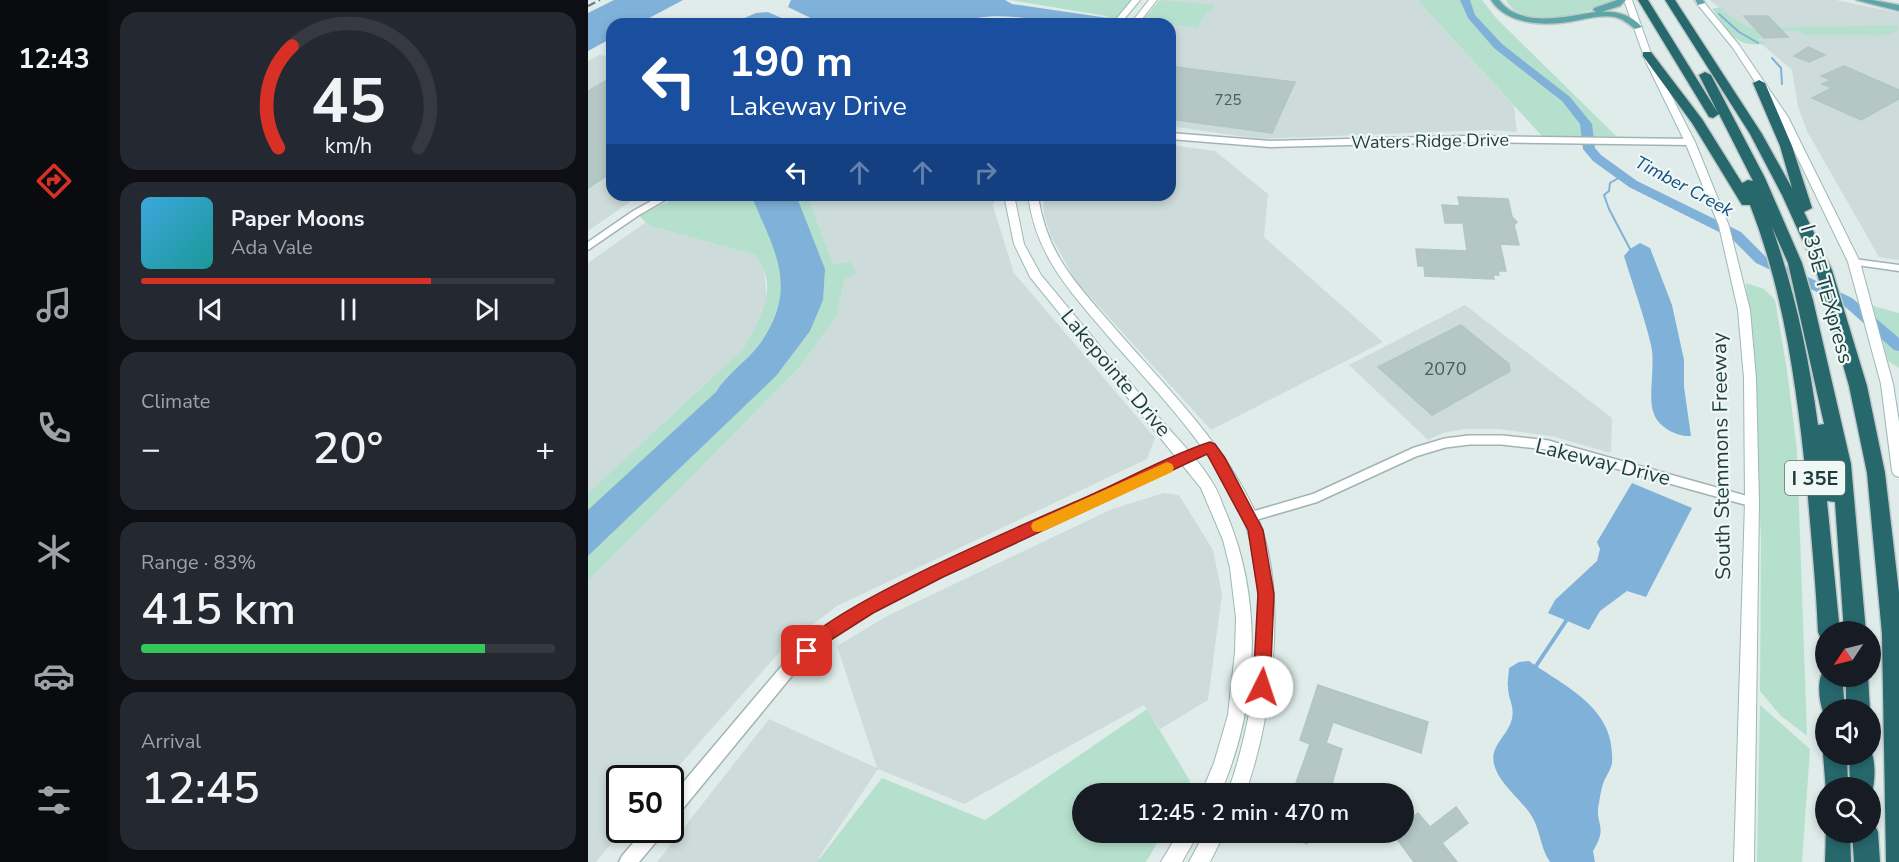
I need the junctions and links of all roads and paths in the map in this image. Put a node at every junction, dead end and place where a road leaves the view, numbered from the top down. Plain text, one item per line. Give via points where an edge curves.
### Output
1 (1136, 0) edge
2 (1153, 0) edge
3 (1495, 0) edge
4 (1502, 0) edge
5 (1622, 0) edge
6 (1628, 0) edge
7 (1643, 0) edge
8 (1661, 0) edge
9 (1860, 0) edge
10 (1885, 0) edge
11 (1699, 1) edge
12 (1899, 3) edge
13 (1899, 8) edge
14 (1121, 18) edge
15 (1139, 18) edge
16 (1638, 27) junction
17 (1647, 54) junction
18 (1759, 83) junction
19 (1708, 105) junction
20 (1756, 134) junction
21 (1176, 136) edge
22 (1690, 142) junction
23 (658, 201) edge
24 (1010, 201) edge
25 (1034, 201) edge
26 (1035, 210) junction
27 (1011, 213) junction
28 (1770, 240) junction
29 (588, 247) edge
30 (1854, 262) junction
31 (1795, 263) junction
32 (1899, 268) edge
33 (1824, 270) junction
34 (1074, 289) junction
35 (1054, 298) junction
36 (1793, 316) junction
37 (1191, 425) junction
38 (1170, 437) junction
39 (1210, 447) junction
40 (1187, 459) junction
41 (1899, 471) edge
42 (1752, 502) junction
43 (1250, 517) junction
44 (1828, 621) edge
45 (1854, 621) edge
46 (1854, 621) edge
47 (1215, 783) edge
48 (1241, 783) edge
49 (684, 794) edge
50 (644, 843) edge
51 (1183, 843) edge
52 (1210, 843) edge
53 (1838, 843) edge
54 (1866, 843) edge
55 (628, 862) edge
56 (1171, 862) edge
57 (1199, 862) edge
58 (1743, 862) edge
59 (1838, 862) edge
60 (1867, 862) edge
61 (1899, 862) edge

1 - 14 main road
2 - 15 main road
3 - 16 main road via 1504,10 1529,19 1560,21 1606,14 1626,18
4 - 5 main road via 1515,13 1547,19
6 - 16 main road, South Stemmons Freeway
7 - 19 highway, I 35E
8 - 19 highway
8 - 20 highway, I 35E
8 - 31 highway, I 35E TEXpress via 1723,106
9 - 13 main road
10 - 12 main road
11 - 18 main road
16 - 17 main road, South Stemmons Freeway
17 - 22 main road, South Stemmons Freeway
17 - 28 highway via 1698,122
18 - 30 main road via 1801,150
18 - 33 highway via 1786,146
19 - 28 highway, I 35E via 1741,169
20 - 31 highway
20 - 33 highway, I 35E
21 - 22 street, Waters Ridge Drive via 1270,144 1438,139
22 - 42 main road, South Stemmons Freeway via 1724,226 1739,285 1750,378
23 - 29 street
24 - 27 main road, Lakepointe Drive
25 - 26 main road, Lakepointe Drive
26 - 27 main road
26 - 34 main road, Lakepointe Drive via 1049,254
27 - 35 main road, Lakepointe Drive via 1026,260
28 - 36 highway, I 35E
30 - 32 street
30 - 41 main road via 1887,384
31 - 45 highway, I 35E TEXpress via 1842,464
33 - 61 highway, I 35E via 1848,350 1876,473 1893,634
34 - 35 main road
34 - 37 main road, Lakepointe Drive
35 - 38 main road, Lakepointe Drive
36 - 44 highway, I 35E via 1810,420
36 - 46 highway via 1817,390
37 - 38 main road
37 - 39 main road, Lakepointe Drive
38 - 40 main road, Lakepointe Drive
39 - 40 street
39 - 43 main road, Lakepointe Drive
40 - 47 main road, Lakepointe Drive via 1207,485 1230,540 1244,618 1237,716
40 - 49 street via 938,572 823,636 790,667
42 - 43 street, Lakeway Drive via 1540,443 1491,440 1445,443 1383,465 1315,498
42 - 58 main road, South Stemmons Freeway
43 - 48 main road, Lakepointe Drive via 1266,594 1265,628 1262,687
50 - 55 street
51 - 56 main road
52 - 57 main road
53 - 59 highway
54 - 60 highway

